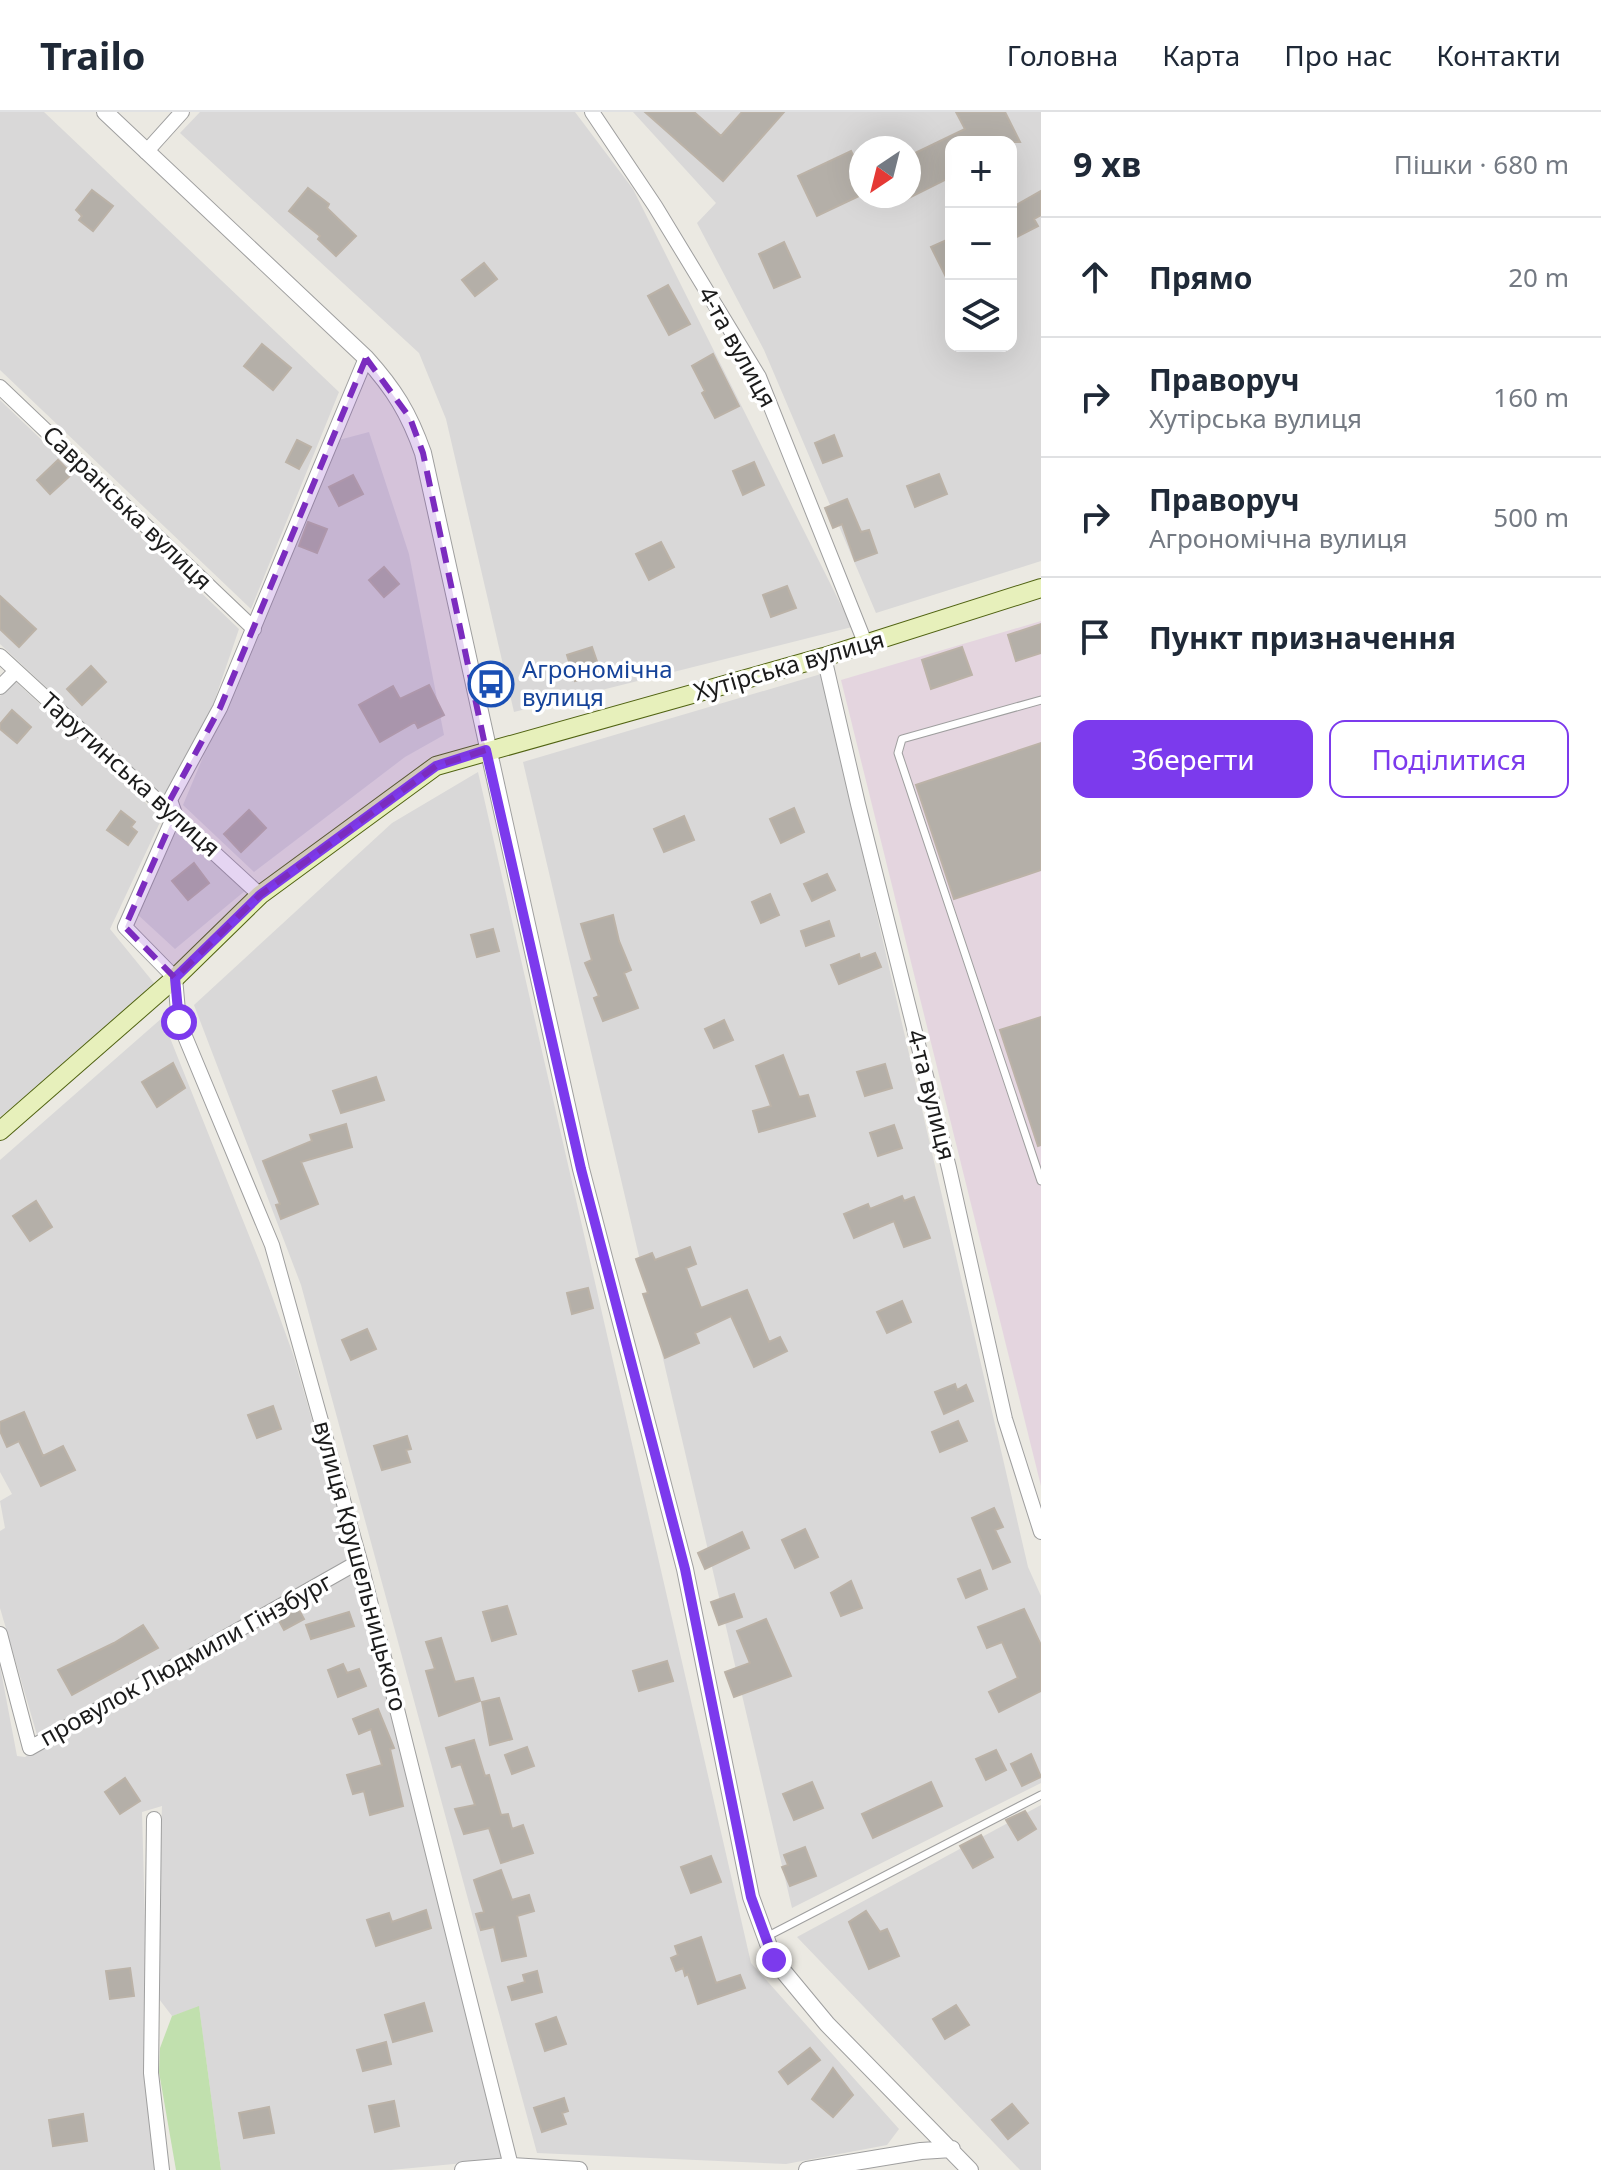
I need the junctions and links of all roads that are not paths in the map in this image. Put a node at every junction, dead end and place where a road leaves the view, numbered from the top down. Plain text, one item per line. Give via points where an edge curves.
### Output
1 (105, 112) edge
2 (182, 112) edge
3 (592, 112) edge
4 (146, 152) junction
5 (366, 358) junction
6 (0, 387) edge
7 (1041, 588) edge
8 (254, 629) junction
9 (866, 645) junction
10 (0, 656) edge
11 (824, 657) junction
12 (16, 671) junction
13 (0, 687) edge
14 (1041, 700) edge
15 (486, 750) junction
16 (175, 814) junction
17 (260, 895) junction
18 (175, 978) junction
19 (0, 1131) edge
20 (1041, 1181) edge
21 (1041, 1532) edge
22 (360, 1561) junction
23 (0, 1634) edge
24 (1041, 1795) edge
25 (154, 1819) dead end
26 (766, 1937) junction
27 (952, 2149) junction
28 (511, 2166) junction
29 (162, 2170) edge
30 (463, 2170) edge
31 (579, 2170) edge
32 (807, 2170) edge
33 (970, 2170) edge

1 - 4 street
2 - 4 street
3 - 9 street, 4-та вулиця via 759,377
4 - 5 street
5 - 8 street
5 - 15 street via 392,387 423,453
6 - 8 street, Савранська вулиця
7 - 9 main road, Хутірська вулиця
8 - 16 street via 220,708 170,800
9 - 11 main road, Хутірська вулиця
10 - 12 street, Тарутинська вулиця
11 - 15 main road, Хутірська вулиця
11 - 21 street, 4-та вулиця via 1005,1419
12 - 13 street
12 - 16 street, Тарутинська вулиця
14 - 20 lane via 902,739 898,753
15 - 17 main road, Хутірська вулиця via 436,766
15 - 26 street via 581,1169 685,1569 751,1897
16 - 17 street, Тарутинська вулиця
16 - 18 street via 125,927
17 - 18 main road, Хутірська вулиця
18 - 19 main road, Хутірська вулиця
18 - 22 street, вулиця Крушельницького via 179,1022 272,1245
22 - 23 street, провулок Людмили Гінзбург via 30,1748
22 - 28 street, вулиця Крушельницького
24 - 26 lane
25 - 29 street via 151,2073
26 - 27 street via 774,1960 827,2024
27 - 32 street
27 - 33 street
28 - 30 street
28 - 31 street

